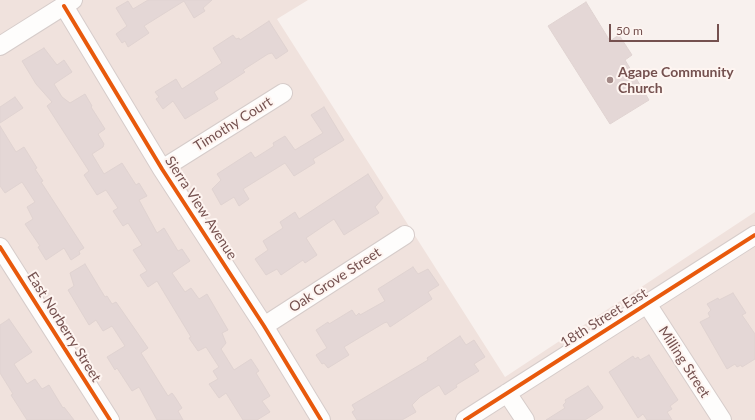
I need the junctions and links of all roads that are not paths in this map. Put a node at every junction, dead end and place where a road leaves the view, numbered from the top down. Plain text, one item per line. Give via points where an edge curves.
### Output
1 (69, 3) edge
2 (0, 46) edge
3 (283, 93) dead end
4 (162, 169) junction
5 (405, 235) dead end
6 (755, 235) edge
7 (0, 246) edge
8 (647, 304) junction
9 (264, 326) junction
10 (507, 393) junction
11 (110, 420) edge
12 (321, 420) edge
13 (465, 420) edge
14 (525, 420) edge
15 (722, 420) edge

1 - 2 street
1 - 4 street, Sierra View Avenue
3 - 4 street, Timothy Court
4 - 9 street, Sierra View Avenue
5 - 9 street, Oak Grove Street
6 - 8 street, 18th Street East
7 - 11 street, East Norberry Street
8 - 10 street, 18th Street East
8 - 15 street, Milling Street
9 - 12 street, Sierra View Avenue
10 - 13 street, 18th Street East
10 - 14 street

